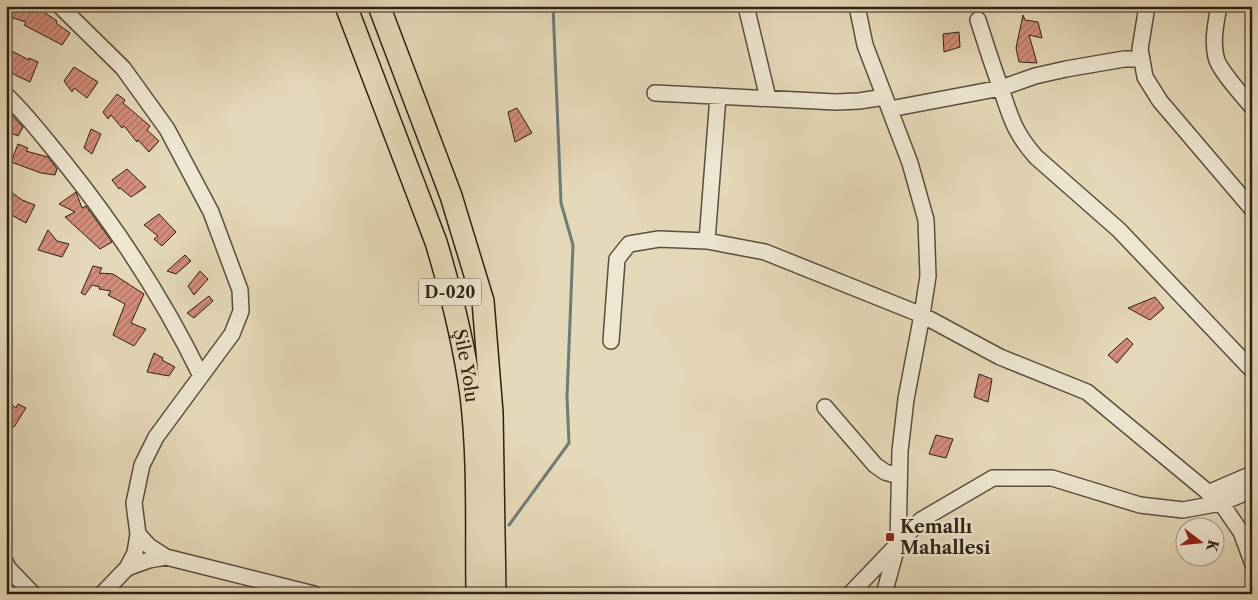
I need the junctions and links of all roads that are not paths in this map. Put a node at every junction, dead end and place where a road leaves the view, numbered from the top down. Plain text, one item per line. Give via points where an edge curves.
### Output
1 (60, 6) edge
2 (346, 6) edge
3 (378, 6) edge
4 (746, 6) edge
5 (857, 6) edge
6 (1147, 6) edge
7 (1219, 6) edge
8 (978, 20) dead end
9 (1142, 59) junction
10 (1001, 88) junction
11 (654, 93) dead end
12 (6, 96) edge
13 (718, 96) junction
14 (768, 98) junction
15 (888, 103) junction
16 (1252, 107) edge
17 (1252, 209) edge
18 (707, 241) junction
19 (922, 315) junction
20 (611, 341) dead end
21 (1252, 370) edge
22 (201, 376) junction
23 (825, 407) dead end
24 (1252, 474) edge
25 (899, 476) junction
26 (1252, 490) edge
27 (1208, 493) junction
28 (1221, 503) junction
29 (138, 534) junction
30 (898, 543) junction
31 (166, 557) junction
32 (1252, 562) edge
33 (6, 563) edge
34 (127, 568) junction
35 (32, 594) edge
36 (102, 594) edge
37 (314, 594) edge
38 (477, 594) edge
39 (496, 594) edge
40 (850, 594) edge
41 (884, 594) edge

1 - 22 street via 123,68 167,129 211,212 240,290 241,311 232,334
2 - 38 highway, Şile Yolu / D-020 via 436,242 466,358 476,477
3 - 39 highway, Şile Yolu / D-020 via 451,196 483,301 492,413
4 - 14 street
5 - 15 street via 865,44
6 - 9 street via 1140,49
7 - 16 street via 1215,28 1216,57
8 - 10 street
9 - 10 street via 1066,69
9 - 17 street via 1145,77 1160,101
10 - 15 street
10 - 21 street via 1024,144 1119,230
11 - 13 street
12 - 22 street via 83,185 136,262
13 - 14 street
13 - 18 street
14 - 15 street
15 - 19 street via 926,220 928,276
18 - 19 street via 765,252
18 - 20 street via 658,239 629,244 617,259
19 - 25 street via 906,399
19 - 27 street via 1000,357 1087,392
22 - 29 street via 156,436 142,465 134,503
23 - 25 street via 875,465
24 - 27 street
25 - 30 street
26 - 28 street
27 - 28 street
28 - 30 street via 1183,510 1140,505 1052,478 994,478 921,520
28 - 32 street via 1241,532
29 - 31 street
29 - 34 street via 135,553
30 - 40 street
30 - 41 street
31 - 34 street
31 - 37 street
33 - 35 street
34 - 36 street

